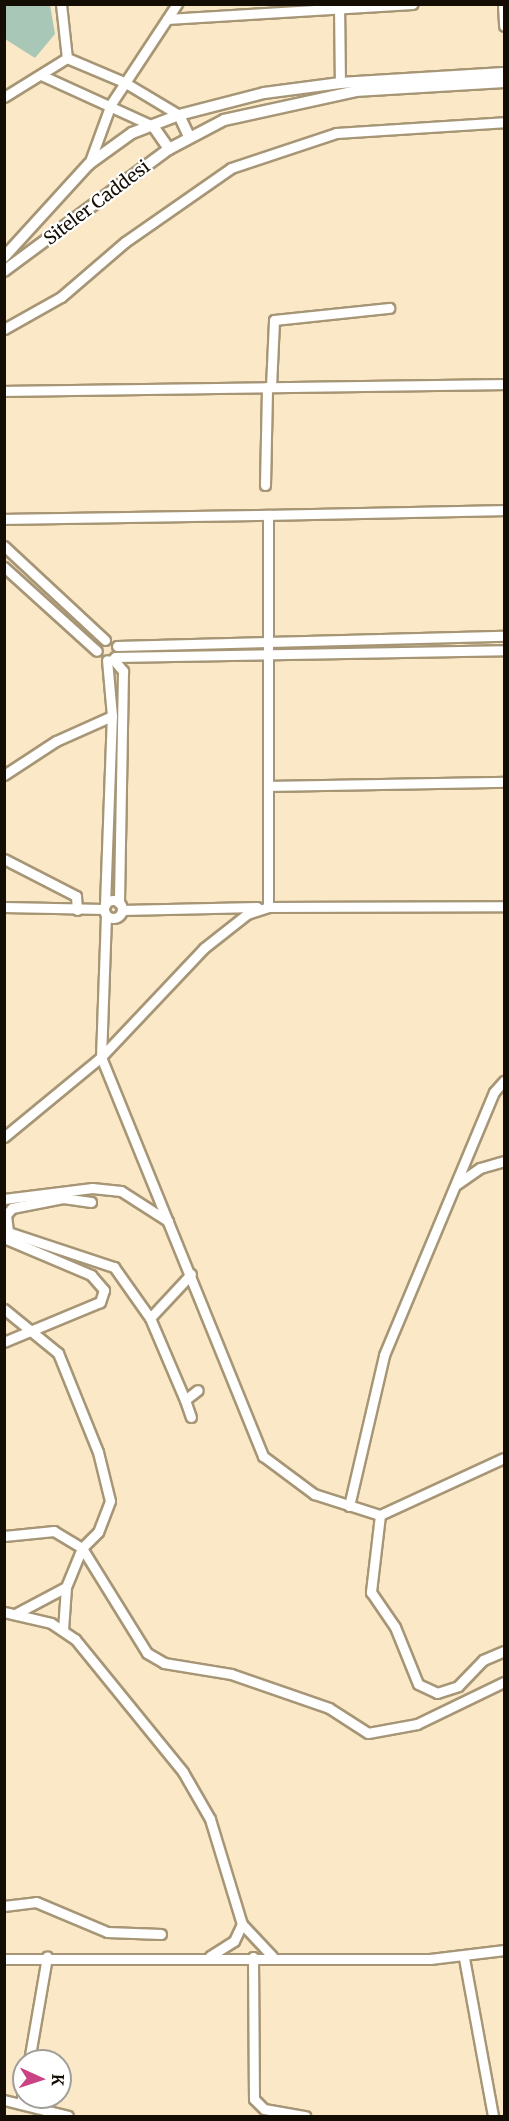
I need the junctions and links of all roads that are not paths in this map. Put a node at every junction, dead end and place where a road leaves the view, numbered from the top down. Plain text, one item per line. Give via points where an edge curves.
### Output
1 (61, 4) edge
2 (177, 4) edge
3 (413, 4) edge
4 (503, 4) edge
5 (339, 7) edge
6 (167, 19) junction
7 (504, 27) edge
8 (67, 58) junction
9 (504, 73) edge
10 (40, 75) junction
11 (124, 82) junction
12 (504, 82) edge
13 (340, 83) junction
14 (4, 97) edge
15 (111, 104) junction
16 (179, 115) junction
17 (504, 122) edge
18 (153, 126) junction
19 (189, 136) junction
20 (169, 149) junction
21 (89, 164) junction
22 (4, 257) edge
23 (4, 271) edge
24 (389, 308) dead end
25 (4, 329) edge
26 (504, 384) edge
27 (269, 387) junction
28 (4, 391) edge
29 (265, 485) dead end
30 (504, 510) edge
31 (268, 515) junction
32 (4, 519) edge
33 (4, 546) edge
34 (4, 567) edge
35 (504, 636) edge
36 (269, 638) junction
37 (105, 640) junction
38 (117, 646) junction
39 (504, 650) edge
40 (97, 651) junction
41 (269, 652) junction
42 (112, 659) junction
43 (112, 716) junction
44 (4, 775) edge
45 (504, 782) edge
46 (271, 786) junction
47 (4, 859) edge
48 (120, 906) junction
49 (504, 906) edge
50 (4, 907) edge
51 (268, 907) junction
52 (77, 910) junction
53 (105, 910) junction
54 (101, 1057) junction
55 (504, 1081) edge
56 (4, 1137) edge
57 (504, 1161) edge
58 (455, 1186) junction
59 (4, 1199) edge
60 (91, 1202) dead end
61 (5, 1215) edge
62 (168, 1221) junction
63 (4, 1238) edge
64 (191, 1274) junction
65 (4, 1309) edge
66 (150, 1318) junction
67 (29, 1329) junction
68 (4, 1342) edge
69 (198, 1390) dead end
70 (185, 1400) junction
71 (191, 1417) dead end
72 (504, 1458) edge
73 (349, 1506) junction
74 (380, 1515) junction
75 (4, 1536) edge
76 (81, 1548) junction
77 (66, 1587) junction
78 (4, 1612) edge
79 (17, 1613) junction
80 (63, 1630) junction
81 (504, 1652) edge
82 (504, 1682) edge
83 (4, 1906) edge
84 (242, 1924) junction
85 (161, 1934) dead end
86 (504, 1950) edge
87 (272, 1956) junction
88 (47, 1957) junction
89 (209, 1957) junction
90 (253, 1957) junction
91 (464, 1958) junction
92 (4, 1959) edge
93 (30, 2049) edge
94 (41, 2109) edge
95 (68, 2116) edge
96 (305, 2116) edge
97 (493, 2116) edge

1 - 8 street
2 - 6 street
3 - 5 street
4 - 7 street
5 - 6 street
5 - 13 street
6 - 11 street
8 - 10 street
8 - 11 street
9 - 13 main road, Siteler Caddesi
10 - 14 street
10 - 15 street
11 - 15 street
11 - 16 street
12 - 19 main road, Siteler Caddesi via 356,91 224,120
13 - 16 main road, Siteler Caddesi via 264,93
15 - 18 street
15 - 21 street
16 - 18 main road, Siteler Caddesi
16 - 19 main road
17 - 25 street via 336,133 231,168 125,242 61,297
18 - 20 main road
18 - 21 main road, Siteler Caddesi via 132,133
19 - 20 main road, Siteler Caddesi
20 - 23 main road, Siteler Caddesi
21 - 22 main road, Siteler Caddesi
24 - 27 street via 274,320
26 - 27 street
27 - 28 street
27 - 29 street
30 - 31 street
31 - 32 street
31 - 36 street
33 - 37 street
34 - 40 street
35 - 36 street
36 - 38 street
36 - 41 street
37 - 38 street
37 - 40 street
38 - 42 street
39 - 41 street
40 - 42 street
41 - 42 street
41 - 46 street
42 - 43 street
42 - 48 street via 123,671
43 - 44 street via 56,741
43 - 53 street
45 - 46 street
46 - 51 street
47 - 52 street via 76,896
48 - 51 street
48 - 53 street
48 - 53 street via 117,917
49 - 51 street
50 - 52 street
51 - 54 street via 247,914 204,948
52 - 53 street
53 - 54 street
54 - 56 street
54 - 62 street
55 - 58 street via 494,1092
57 - 58 street via 480,1167
58 - 73 street via 384,1355
59 - 62 street via 92,1188 121,1191
60 - 61 street via 44,1201 12,1208
61 - 66 street via 8,1232 114,1267
62 - 64 street
63 - 67 street via 91,1275 104,1290 100,1302
64 - 66 street
64 - 73 street via 263,1456 314,1494
65 - 67 street
66 - 70 street
67 - 68 street
67 - 76 street via 58,1353 74,1386 110,1501 99,1532
69 - 70 street
70 - 71 street
72 - 74 street
73 - 74 street
74 - 81 street via 371,1592 394,1627 418,1684 437,1693 458,1686 483,1660
75 - 76 street via 37,1528 54,1531
76 - 77 street
76 - 82 street via 147,1653 164,1663 231,1674 329,1708 368,1733 417,1724
77 - 79 street
77 - 80 street
78 - 79 street
79 - 80 street
80 - 84 street via 86,1650 197,1794 224,1855
83 - 85 street via 36,1902 107,1932
84 - 87 street
84 - 89 street via 234,1941
86 - 91 street
87 - 90 street
87 - 91 street
88 - 89 street
88 - 92 street
88 - 93 street
89 - 90 street
90 - 96 street via 254,2099 264,2109
91 - 97 street
94 - 95 street

